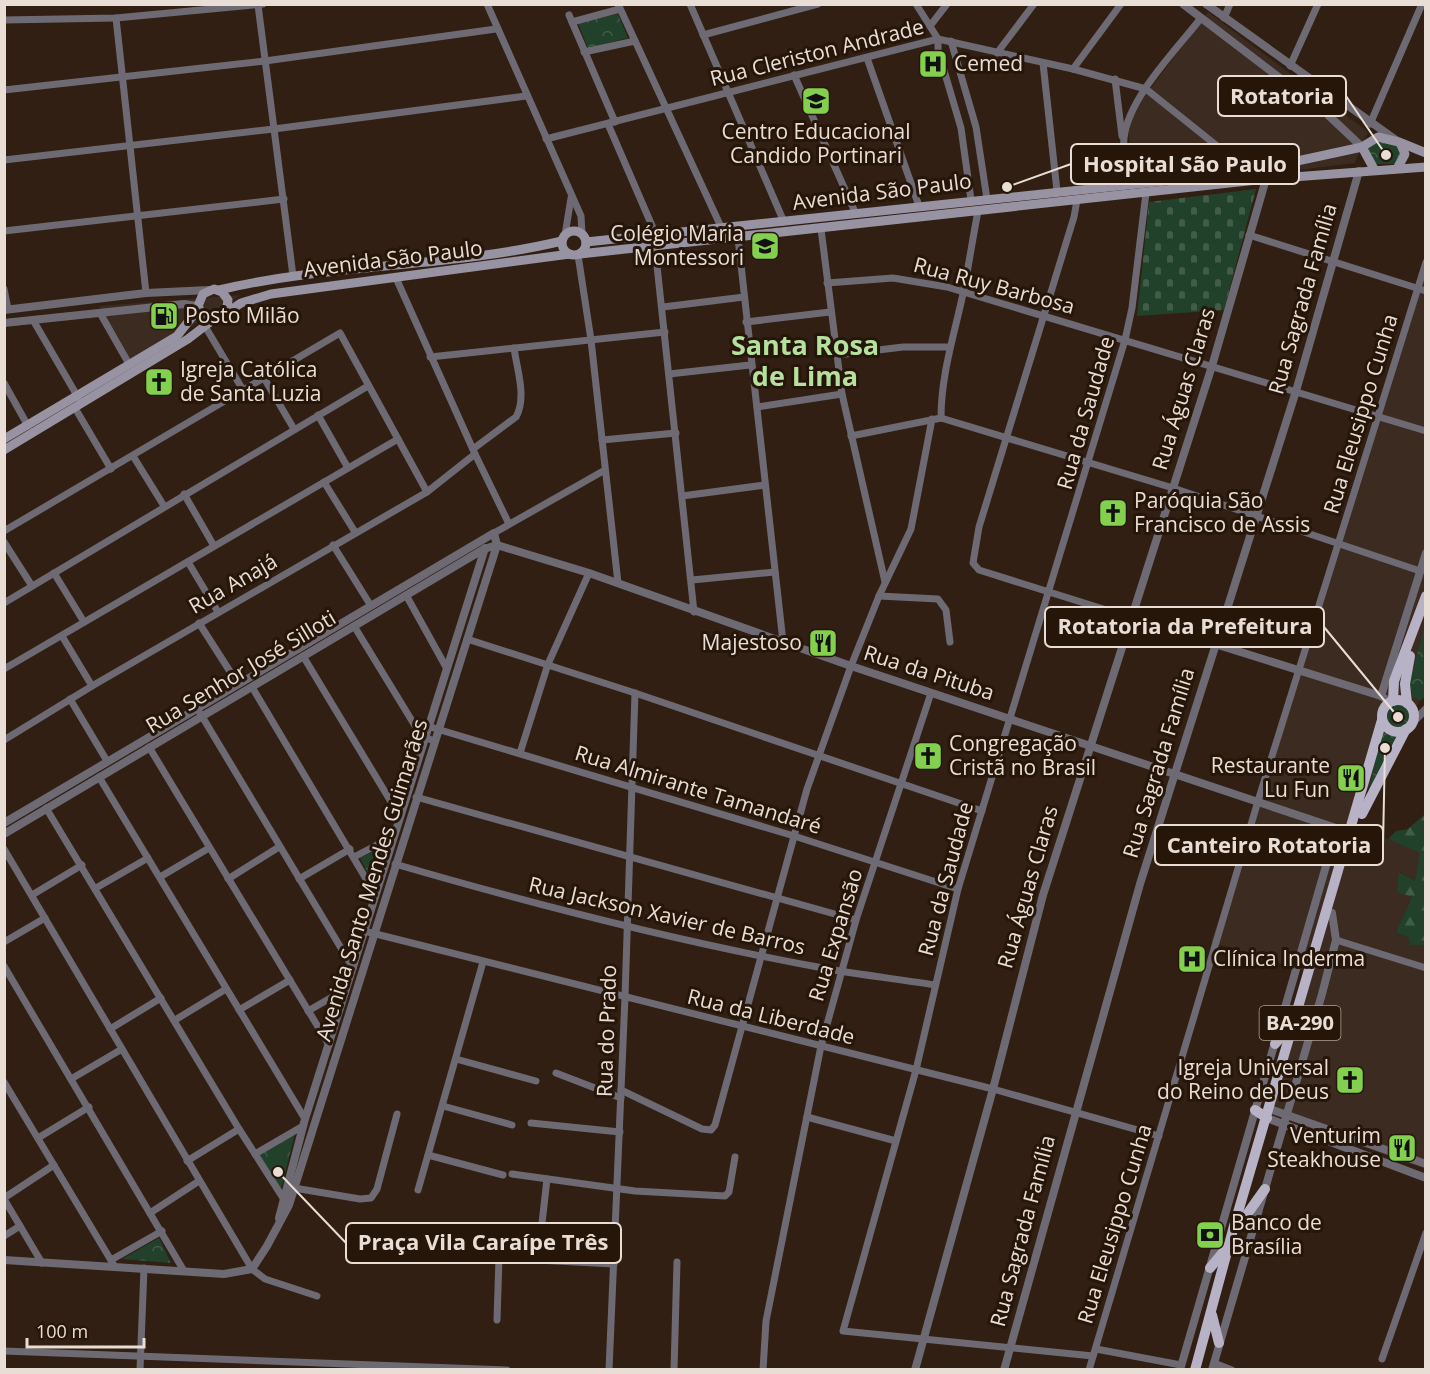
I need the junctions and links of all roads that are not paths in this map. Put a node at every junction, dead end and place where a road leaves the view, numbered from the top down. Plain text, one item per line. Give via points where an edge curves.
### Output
1 (263, 4) edge
2 (487, 4) edge
3 (690, 4) edge
4 (818, 4) edge
5 (916, 4) edge
6 (947, 4) edge
7 (1034, 4) edge
8 (1121, 4) edge
9 (1184, 4) edge
10 (1206, 4) edge
11 (1230, 4) edge
12 (1318, 4) edge
13 (1422, 4) edge
14 (258, 5) edge
15 (619, 7) edge
16 (116, 18) junction
17 (1201, 18) junction
18 (1224, 18) junction
19 (4, 20) edge
20 (930, 26) junction
21 (496, 29) junction
22 (703, 35) junction
23 (938, 39) junction
24 (635, 41) junction
25 (951, 41) junction
26 (584, 52) junction
27 (998, 53) junction
28 (867, 58) junction
29 (266, 61) junction
30 (1043, 63) junction
31 (1290, 66) junction
32 (1073, 69) junction
33 (794, 75) junction
34 (123, 77) junction
35 (1115, 79) junction
36 (1146, 89) junction
37 (4, 90) edge
38 (728, 92) junction
39 (526, 96) junction
40 (1118, 102) junction
41 (1137, 104) junction
42 (668, 107) junction
43 (611, 123) junction
44 (1370, 124) junction
45 (976, 127) junction
46 (961, 128) junction
47 (274, 129) junction
48 (546, 139) junction
49 (1123, 140) junction
50 (1399, 142) junction
51 (131, 146) junction
52 (1362, 147) junction
53 (1425, 153) edge
54 (4, 160) edge
55 (1398, 167) junction
56 (1425, 167) edge
57 (1374, 169) junction
58 (1359, 171) junction
59 (1242, 173) junction
60 (1266, 179) junction
61 (1129, 184) junction
62 (1057, 191) junction
63 (1146, 193) junction
64 (572, 198) junction
65 (284, 199) junction
66 (987, 199) junction
67 (971, 200) junction
68 (1077, 200) junction
69 (919, 206) junction
70 (978, 211) junction
71 (855, 212) junction
72 (140, 215) junction
73 (784, 222) junction
74 (722, 229) junction
75 (821, 229) junction
76 (4, 231) edge
77 (656, 235) junction
78 (1250, 235) junction
79 (564, 238) junction
80 (584, 238) junction
81 (738, 238) junction
82 (655, 247) junction
83 (576, 254) junction
84 (1335, 262) junction
85 (1425, 262) edge
86 (293, 276) junction
87 (396, 278) junction
88 (827, 283) junction
89 (1418, 288) junction
90 (4, 289) edge
91 (214, 290) junction
92 (963, 291) junction
93 (1425, 291) edge
94 (146, 293) junction
95 (744, 297) junction
96 (199, 307) junction
97 (663, 307) junction
98 (6, 309) edge
99 (830, 312) junction
100 (100, 313) junction
101 (226, 313) junction
102 (1044, 316) junction
103 (214, 319) junction
104 (33, 320) junction
105 (746, 322) junction
106 (4, 323) edge
107 (206, 327) junction
108 (665, 332) junction
109 (591, 340) junction
110 (1125, 340) junction
111 (948, 347) junction
112 (514, 348) junction
113 (837, 355) junction
114 (430, 357) junction
115 (129, 364) junction
116 (750, 365) junction
117 (1212, 366) junction
118 (669, 374) junction
119 (264, 378) junction
120 (4, 384) edge
121 (368, 386) junction
122 (243, 390) junction
123 (1296, 391) junction
124 (842, 394) junction
125 (78, 402) junction
126 (757, 407) junction
127 (318, 415) junction
128 (1378, 417) junction
129 (932, 418) junction
130 (940, 418) junction
131 (28, 426) junction
132 (294, 429) junction
133 (1425, 431) edge
134 (676, 433) junction
135 (851, 436) junction
136 (1008, 438) junction
137 (4, 439) edge
138 (398, 439) junction
139 (602, 440) junction
140 (4, 450) edge
141 (474, 451) junction
142 (134, 456) junction
143 (1090, 462) junction
144 (348, 468) junction
145 (111, 469) junction
146 (605, 470) junction
147 (324, 482) junction
148 (765, 485) junction
149 (1173, 488) junction
150 (427, 492) junction
151 (184, 494) junction
152 (682, 496) junction
153 (164, 506) junction
154 (1256, 515) junction
155 (509, 524) junction
156 (4, 531) edge
157 (355, 532) junction
158 (490, 535) junction
159 (4, 542) edge
160 (1337, 543) junction
161 (333, 545) junction
162 (497, 545) junction
163 (214, 546) junction
164 (484, 549) junction
165 (1425, 553) edge
166 (188, 562) junction
167 (1420, 571) junction
168 (775, 572) junction
169 (54, 573) junction
170 (589, 573) junction
171 (692, 580) junction
172 (885, 582) junction
173 (618, 583) junction
174 (32, 586) junction
175 (1048, 592) junction
176 (1413, 593) junction
177 (406, 595) junction
178 (879, 596) junction
179 (1425, 596) edge
180 (4, 603) edge
181 (371, 606) junction
182 (1425, 609) edge
183 (218, 612) junction
184 (694, 612) junction
185 (1132, 618) junction
186 (1417, 621) junction
187 (84, 622) junction
188 (200, 623) junction
189 (354, 626) junction
190 (62, 636) junction
191 (467, 639) junction
192 (1411, 640) junction
193 (783, 642) junction
194 (950, 642) dead end
195 (1216, 644) junction
196 (303, 656) junction
197 (548, 664) junction
198 (851, 666) junction
199 (446, 667) junction
200 (4, 669) edge
201 (1298, 670) junction
202 (238, 684) junction
203 (92, 686) junction
204 (252, 687) junction
205 (635, 693) junction
206 (931, 693) junction
207 (70, 699) junction
208 (1388, 700) junction
209 (1407, 703) junction
210 (1425, 709) edge
211 (199, 712) junction
212 (1010, 718) junction
213 (1382, 720) junction
214 (1410, 725) junction
215 (427, 726) junction
216 (438, 729) junction
217 (424, 737) junction
218 (4, 740) edge
219 (434, 741) junction
220 (1089, 746) junction
221 (149, 747) junction
222 (520, 753) junction
223 (818, 758) junction
224 (107, 761) junction
225 (1174, 773) junction
226 (99, 777) junction
227 (901, 785) junction
228 (631, 788) junction
229 (416, 798) junction
230 (1258, 801) junction
231 (46, 808) junction
232 (982, 811) junction
233 (399, 815) junction
234 (4, 823) edge
235 (1337, 828) junction
236 (1351, 833) junction
237 (4, 834) edge
238 (794, 836) junction
239 (392, 837) junction
240 (279, 847) junction
241 (4, 849) edge
242 (209, 849) junction
243 (350, 849) junction
244 (629, 855) junction
245 (354, 857) junction
246 (148, 858) junction
247 (876, 862) junction
248 (395, 864) junction
249 (82, 865) junction
250 (160, 877) junction
251 (228, 879) junction
252 (299, 879) junction
253 (96, 888) junction
254 (958, 890) junction
255 (375, 894) junction
256 (32, 895) junction
257 (777, 898) junction
258 (1332, 913) junction
259 (45, 918) junction
260 (856, 920) junction
261 (627, 926) junction
262 (364, 930) junction
263 (374, 934) junction
264 (1335, 940) junction
265 (4, 942) edge
266 (761, 956) junction
267 (483, 962) junction
268 (4, 966) edge
269 (353, 968) junction
270 (1425, 968) edge
271 (841, 972) junction
272 (7, 977) edge
273 (290, 980) junction
274 (935, 985) junction
275 (226, 989) junction
276 (346, 990) junction
277 (626, 997) junction
278 (161, 998) junction
279 (239, 1010) junction
280 (308, 1011) junction
281 (175, 1020) junction
282 (1296, 1020) junction
283 (742, 1026) junction
284 (110, 1029) junction
285 (1275, 1044) junction
286 (328, 1045) junction
287 (821, 1046) junction
288 (122, 1049) junction
289 (456, 1059) junction
290 (916, 1070) junction
291 (556, 1073) dead end
292 (71, 1079) junction
293 (536, 1081) dead end
294 (4, 1082) edge
295 (993, 1089) junction
296 (621, 1090) junction
297 (621, 1098) junction
298 (443, 1106) junction
299 (89, 1107) junction
300 (1255, 1110) junction
301 (1075, 1111) junction
302 (398, 1114) dead end
303 (1270, 1114) junction
304 (807, 1117) junction
305 (1286, 1120) junction
306 (304, 1122) junction
307 (531, 1123) dead end
308 (512, 1125) dead end
309 (238, 1129) junction
310 (620, 1132) junction
311 (1159, 1136) junction
312 (38, 1138) junction
313 (896, 1141) junction
314 (255, 1154) junction
315 (429, 1155) junction
316 (735, 1157) dead end
317 (187, 1161) junction
318 (1425, 1164) edge
319 (54, 1165) junction
320 (512, 1174) dead end
321 (503, 1175) dead end
322 (1425, 1178) edge
323 (547, 1179) junction
324 (199, 1181) junction
325 (294, 1188) junction
326 (617, 1188) junction
327 (1265, 1189) junction
328 (418, 1190) dead end
329 (282, 1197) junction
330 (4, 1198) edge
331 (289, 1204) junction
332 (150, 1213) junction
333 (542, 1223) dead end
334 (278, 1224) junction
335 (20, 1226) junction
336 (1238, 1227) junction
337 (162, 1232) junction
338 (1425, 1233) edge
339 (4, 1236) edge
340 (1232, 1242) junction
341 (4, 1260) edge
342 (677, 1262) dead end
343 (42, 1263) junction
344 (113, 1264) junction
345 (614, 1264) junction
346 (144, 1268) junction
347 (1210, 1268) junction
348 (252, 1269) junction
349 (184, 1271) junction
350 (317, 1296) dead end
351 (1212, 1315) junction
352 (497, 1320) dead end
353 (924, 1339) junction
354 (1219, 1343) junction
355 (1010, 1349) junction
356 (4, 1350) edge
357 (1095, 1352) junction
358 (140, 1355) junction
359 (1382, 1359) dead end
360 (296, 1361) junction
361 (1213, 1366) edge
362 (1181, 1367) edge
363 (454, 1368) edge
364 (140, 1370) edge
365 (296, 1370) edge
366 (507, 1370) edge
367 (609, 1370) edge
368 (674, 1370) edge
369 (763, 1370) edge
370 (915, 1370) edge
371 (1004, 1370) edge
372 (1089, 1370) edge
373 (1195, 1370) edge
374 (1232, 1370) edge

1 - 14 street
2 - 21 street
3 - 22 street
4 - 22 street
5 - 20 street
6 - 20 street
7 - 27 street
8 - 32 street
9 - 17 street
10 - 18 street
11 - 18 street
12 - 31 street
13 - 44 street
14 - 16 street
14 - 29 street
15 - 24 street
15 - 26 street via 570,18
16 - 19 street
16 - 34 street
17 - 36 street
17 - 52 street via 1327,114
18 - 31 street
20 - 23 street
21 - 29 street
21 - 39 street
22 - 38 street
23 - 25 street, Rua Cleriston Andrade
23 - 28 street, Rua Cleriston Andrade
23 - 46 street
24 - 26 street
24 - 42 street
25 - 27 street, Rua Cleriston Andrade
25 - 45 street
26 - 43 street
27 - 30 street, Rua Cleriston Andrade
28 - 33 street, Rua Cleriston Andrade
28 - 69 street
29 - 34 street
29 - 47 street
30 - 32 street, Rua Cleriston Andrade
30 - 62 street
31 - 44 street
32 - 35 street, Rua Cleriston Andrade
33 - 38 street, Rua Cleriston Andrade
33 - 71 street
34 - 37 street
34 - 51 street
35 - 36 street, Rua Cleriston Andrade
35 - 40 street
36 - 41 street
36 - 59 street, Rua Cleriston Andrade via 1237,162
38 - 42 street, Rua Cleriston Andrade
38 - 73 street
39 - 47 street
39 - 48 street
40 - 41 street via 1125,108
40 - 49 street
41 - 49 street
42 - 43 street, Rua Cleriston Andrade
42 - 74 street
43 - 48 street, Rua Cleriston Andrade
43 - 77 street
44 - 50 street
45 - 46 street
45 - 66 street
46 - 67 street
47 - 51 street
47 - 65 street
48 - 64 street
49 - 61 street
50 - 52 main road, Avenida São Paulo via 1378,137
50 - 53 main road, Avenida São Paulo
50 - 55 main road via 1405,153
51 - 54 street
51 - 72 street
52 - 57 main road
52 - 59 main road, Avenida São Paulo
55 - 56 main road, Avenida São Paulo
55 - 57 main road, Avenida São Paulo
57 - 58 main road, Avenida São Paulo
58 - 60 main road, Avenida São Paulo
58 - 84 street, Rua Sagrada Família
59 - 61 main road, Avenida São Paulo
60 - 63 main road, Avenida São Paulo
60 - 78 street, Rua Águas Claras
61 - 62 main road, Avenida São Paulo
62 - 66 main road, Avenida São Paulo
63 - 68 main road, Avenida São Paulo
63 - 110 street, Rua da Saudade
64 - 79 street
64 - 80 street via 581,216
65 - 72 street
65 - 86 street
66 - 67 main road, Avenida São Paulo
67 - 69 main road, Avenida São Paulo
68 - 70 main road, Avenida São Paulo
68 - 102 street
69 - 71 main road, Avenida São Paulo
70 - 75 main road, Avenida São Paulo
70 - 92 street
71 - 73 main road, Avenida São Paulo
72 - 76 street
72 - 94 street
73 - 74 main road, Avenida São Paulo
74 - 77 main road, Avenida São Paulo
75 - 81 main road, Avenida São Paulo
75 - 88 street
77 - 80 main road, Avenida São Paulo
78 - 84 street
78 - 117 street, Rua Águas Claras
79 - 80 main road, Avenida São Paulo via 574,231
79 - 83 main road via 562,247
79 - 86 main road, Avenida São Paulo via 476,257
80 - 83 main road
81 - 82 main road, Avenida São Paulo
81 - 95 street
82 - 83 main road, Avenida São Paulo
82 - 97 street
83 - 87 main road, Avenida São Paulo
83 - 109 street
84 - 89 street
84 - 123 street, Rua Sagrada Família
85 - 89 street, Rua Eleusippo Cunha
86 - 91 main road, Avenida São Paulo
87 - 101 main road, Avenida São Paulo via 271,294 241,303
87 - 114 street
88 - 92 street, Rua Ruy Barbosa via 893,278
88 - 99 street
89 - 93 street
89 - 128 street, Rua Eleusippo Cunha
90 - 98 street
91 - 94 street, Avenida São Paulo
91 - 96 main road via 200,298
91 - 101 main road via 228,300
92 - 102 street, Rua Ruy Barbosa
92 - 111 street
94 - 98 street, Avenida São Paulo
95 - 97 street
95 - 105 street
96 - 100 street via 184,304
96 - 103 main road via 204,316
96 - 115 main road via 177,336
97 - 108 street
99 - 105 street
99 - 113 street
100 - 104 street
100 - 115 street
101 - 103 main road, Avenida São Paulo
102 - 110 street, Rua Ruy Barbosa
102 - 136 street
103 - 107 main road, Avenida São Paulo
104 - 106 street
104 - 125 street
105 - 116 street
107 - 122 street
107 - 125 main road, Avenida São Paulo
108 - 109 street
108 - 118 street
109 - 112 street
109 - 139 street
110 - 117 street, Rua Ruy Barbosa
110 - 143 street, Rua da Saudade
111 - 113 street via 903,347
111 - 130 street
112 - 114 street
112 - 141 street, Rua Anajá via 521,388 520,410
113 - 124 street
114 - 141 street
115 - 125 main road
116 - 118 street
116 - 126 street
117 - 123 street, Rua Ruy Barbosa
117 - 149 street, Rua Águas Claras
118 - 134 street
119 - 121 street via 340,333
119 - 122 street
119 - 132 street
120 - 131 street
121 - 127 street
121 - 138 street
122 - 142 street
123 - 128 street, Rua Ruy Barbosa
123 - 154 street, Rua Sagrada Família
124 - 126 street
124 - 135 street
125 - 131 main road
125 - 140 main road
125 - 145 street
126 - 148 street
127 - 132 street
127 - 144 street
128 - 133 street, Rua Ruy Barbosa
128 - 160 street, Rua Eleusippo Cunha
129 - 130 street
129 - 135 street
129 - 172 street via 911,528
130 - 136 street
131 - 137 main road
132 - 151 street
134 - 139 street
134 - 152 street
135 - 172 street
136 - 143 street
136 - 175 street via 979,527 974,565
138 - 144 street
138 - 150 street
139 - 146 street
141 - 150 street, Rua Anajá
141 - 155 street
142 - 145 street
142 - 153 street
143 - 149 street
143 - 175 street, Rua da Saudade
144 - 147 street
145 - 156 street
146 - 155 street
146 - 173 street
147 - 157 street
147 - 163 street
148 - 152 street
148 - 168 street
149 - 154 street
149 - 185 street, Rua Águas Claras
150 - 157 street, Rua Anajá
151 - 153 street
151 - 163 street
152 - 171 street
153 - 169 street
154 - 160 street
154 - 195 street, Rua Sagrada Família
155 - 158 street
157 - 161 street, Rua Anajá
158 - 162 street
158 - 164 street, Avenida Santo Mendes Guimarães
158 - 181 street, Rua Senhor José Silloti
159 - 174 street
160 - 167 street
160 - 201 street, Rua Eleusippo Cunha
161 - 181 street
161 - 183 street, Rua Anajá
162 - 164 street, Rua Senhor José Silloti
162 - 170 street, Rua da Pituba
162 - 191 street, Avenida Santo Mendes Guimarães
163 - 166 street
164 - 177 street, Rua Senhor José Silloti
164 - 199 street, Avenida Santo Mendes Guimarães
165 - 167 street
166 - 183 street
166 - 187 street
167 - 176 street
168 - 171 street
168 - 193 street
169 - 174 street
169 - 187 street
170 - 173 street, Rua da Pituba
170 - 197 street
171 - 184 street
172 - 178 street
173 - 184 street, Rua da Pituba
174 - 180 street
175 - 185 street
175 - 212 street, Rua da Saudade
176 - 186 street
176 - 208 street
177 - 189 street, Rua Senhor José Silloti
177 - 199 street
178 - 194 street via 938,599 946,610
178 - 198 street
179 - 186 main road
181 - 202 street, Rua Senhor José Silloti
182 - 186 street
183 - 188 street, Rua Anajá
184 - 193 street, Rua da Pituba
185 - 195 street
185 - 220 street, Rua Águas Claras
186 - 192 main road
187 - 190 street
188 - 202 street
188 - 203 street, Rua Anajá
189 - 196 street, Rua Senhor José Silloti
189 - 217 street
190 - 200 street
190 - 203 street
191 - 197 street
191 - 216 street, Avenida Santo Mendes Guimarães
192 - 208 main road
192 - 209 main road via 1405,684
193 - 198 street, Rua da Pituba
195 - 201 street
195 - 225 street, Rua Sagrada Família
196 - 204 street, Rua Senhor José Silloti
196 - 233 street
197 - 205 street
197 - 222 street
198 - 206 street, Rua da Pituba
198 - 223 street
199 - 215 street, Avenida Santo Mendes Guimarães
201 - 208 street
201 - 230 street, Rua Eleusippo Cunha
202 - 211 street, Rua Senhor José Silloti
203 - 207 street, Rua Anajá
204 - 211 street, Rua Senhor José Silloti
204 - 243 street
205 - 223 street
205 - 228 street, Rua do Prado
206 - 212 street, Rua da Pituba
206 - 227 street, Rua Expansão
207 - 218 street, Rua Anajá
207 - 224 street
208 - 209 main road
208 - 213 main road
209 - 214 main road via 1413,711
210 - 214 street
211 - 221 street, Rua Senhor José Silloti
211 - 224 street, Rua Senhor José Silloti
211 - 240 street
212 - 220 street, Rua da Pituba
212 - 232 street, Rua da Saudade
213 - 214 main road via 1389,730 1401,732
213 - 236 main road, BA-290
214 - 258 main road, BA-290 via 1363,811
215 - 216 street, Rua Almirante Tamandaré
215 - 217 street, Avenida Santo Mendes Guimarães
216 - 219 street, Avenida Santo Mendes Guimarães
216 - 222 street, Rua Almirante Tamandaré
217 - 219 street
217 - 233 street, Avenida Santo Mendes Guimarães
219 - 229 street, Avenida Santo Mendes Guimarães
220 - 225 street, Rua da Pituba
220 - 295 street, Rua Águas Claras via 1042,895
221 - 226 street, Rua Senhor José Silloti
221 - 242 street
222 - 228 street, Rua Almirante Tamandaré
223 - 227 street
223 - 238 street
224 - 234 street, Rua Senhor José Silloti
225 - 230 street, Rua da Pituba
225 - 301 street, Rua Sagrada Família
226 - 231 street, Rua Senhor José Silloti
226 - 246 street
227 - 232 street
227 - 247 street, Rua Expansão
228 - 238 street, Rua Almirante Tamandaré
228 - 244 street, Rua do Prado
229 - 244 street
229 - 248 street, Avenida Santo Mendes Guimarães
230 - 235 street, Rua da Pituba
230 - 311 street, Rua Eleusippo Cunha
231 - 237 street, Rua Senhor José Silloti
231 - 249 street
232 - 254 street, Rua da Saudade
233 - 239 street, Avenida Santo Mendes Guimarães
235 - 236 street, Rua da Pituba
235 - 285 street
236 - 282 main road, BA-290
238 - 247 street, Rua Almirante Tamandaré
238 - 257 street
239 - 245 street
239 - 255 street, Avenida Santo Mendes Guimarães
240 - 251 street
240 - 252 street
241 - 256 street
242 - 250 street
242 - 251 street
243 - 245 street
243 - 252 street
244 - 257 street
244 - 261 street, Rua do Prado
245 - 255 street
246 - 250 street
246 - 253 street
247 - 254 street, Rua Almirante Tamandaré
247 - 260 street, Rua Expansão
248 - 261 street, Rua Jackson Xavier de Barros
248 - 263 street, Avenida Santo Mendes Guimarães
249 - 253 street
249 - 256 street
250 - 275 street
251 - 273 street
252 - 269 street
253 - 278 street
254 - 274 street, Rua da Saudade
255 - 262 street, Avenida Santo Mendes Guimarães
256 - 259 street
257 - 260 street
257 - 266 street
258 - 264 street
258 - 303 main road, BA-290
259 - 265 street
259 - 284 street
260 - 271 street, Rua Expansão
261 - 266 street, Rua Jackson Xavier de Barros
261 - 277 street, Rua do Prado
262 - 263 street, Rua da Liberdade
262 - 269 street, Avenida Santo Mendes Guimarães
263 - 267 street, Rua da Liberdade
263 - 325 street, Avenida Santo Mendes Guimarães
264 - 270 street
264 - 305 street
266 - 271 street, Rua Jackson Xavier de Barros
266 - 283 street
267 - 277 street, Rua da Liberdade
267 - 289 street
268 - 272 street
269 - 276 street, Avenida Santo Mendes Guimarães
271 - 274 street, Rua Jackson Xavier de Barros
271 - 287 street, Rua Expansão
272 - 292 street
273 - 279 street
273 - 280 street
274 - 290 street, Rua da Saudade
275 - 279 street
275 - 281 street
276 - 280 street
276 - 286 street, Avenida Santo Mendes Guimarães
277 - 283 street, Rua da Liberdade
277 - 296 street, Rua do Prado
278 - 281 street
278 - 284 street
279 - 306 street
280 - 286 street
281 - 309 street
282 - 285 main road
282 - 303 main road, BA-290
283 - 287 street, Rua da Liberdade
283 - 296 street via 716,1125 711,1130
284 - 288 street
285 - 300 street
286 - 306 street, Avenida Santo Mendes Guimarães
287 - 290 street, Rua da Liberdade
287 - 304 street, Rua Expansão
288 - 292 street
288 - 317 street
289 - 293 street
289 - 298 street
290 - 295 street, Rua da Liberdade
290 - 313 street, Rua da Saudade
291 - 297 street
292 - 299 street
294 - 312 street
295 - 301 street, Rua da Liberdade
295 - 353 street, Rua Águas Claras
296 - 297 street, Rua do Prado
297 - 310 street, Rua do Prado
298 - 308 street
298 - 315 street
299 - 312 street
299 - 332 street
300 - 303 main road
300 - 347 street
301 - 311 street, Rua da Liberdade
301 - 355 street, Rua Sagrada Família
302 - 325 street via 371,1198
303 - 305 street
303 - 336 main road, BA-290
303 - 340 main road, BA-290
304 - 313 street
304 - 369 street, Rua Expansão via 766,1321
305 - 318 street
305 - 322 street
305 - 327 street
306 - 314 street
306 - 329 street, Avenida Santo Mendes Guimarães
307 - 310 street
309 - 314 street
309 - 317 street
310 - 326 street, Rua do Prado
311 - 357 street, Rua Eleusippo Cunha
312 - 319 street
313 - 353 street, Rua da Saudade via 843,1331
314 - 329 street
315 - 321 street
315 - 328 street
316 - 326 street via 729,1192 724,1196
317 - 324 street
319 - 330 street
319 - 344 street
320 - 323 street
323 - 326 street
323 - 333 street
324 - 332 street
324 - 348 street
325 - 331 street, Avenida Santo Mendes Guimarães
326 - 345 street, Rua do Prado
327 - 336 main road
327 - 354 street
329 - 331 street
329 - 334 street, Avenida Santo Mendes Guimarães
330 - 335 street
331 - 334 street, Avenida Santo Mendes Guimarães
332 - 337 street
334 - 348 street, Avenida Santo Mendes Guimarães
335 - 339 street
335 - 343 street
336 - 340 main road, BA-290
337 - 344 street
337 - 349 street
338 - 359 street
340 - 347 main road
340 - 351 main road, BA-290
341 - 343 street
342 - 368 street
343 - 344 street
344 - 346 street
345 - 352 street via 499,1258
345 - 367 street, Rua do Prado
346 - 349 street
346 - 358 street
347 - 362 street
348 - 349 street via 224,1274
348 - 350 street via 265,1279
351 - 354 main road
351 - 373 main road, BA-290
353 - 355 street
353 - 370 street, Rua Águas Claras
354 - 361 street
355 - 357 street
355 - 371 street, Rua Sagrada Família
356 - 358 street
357 - 362 street
357 - 372 street, Rua Eleusippo Cunha
358 - 360 street
358 - 364 street
360 - 363 street
360 - 365 street
361 - 374 street
363 - 366 street

